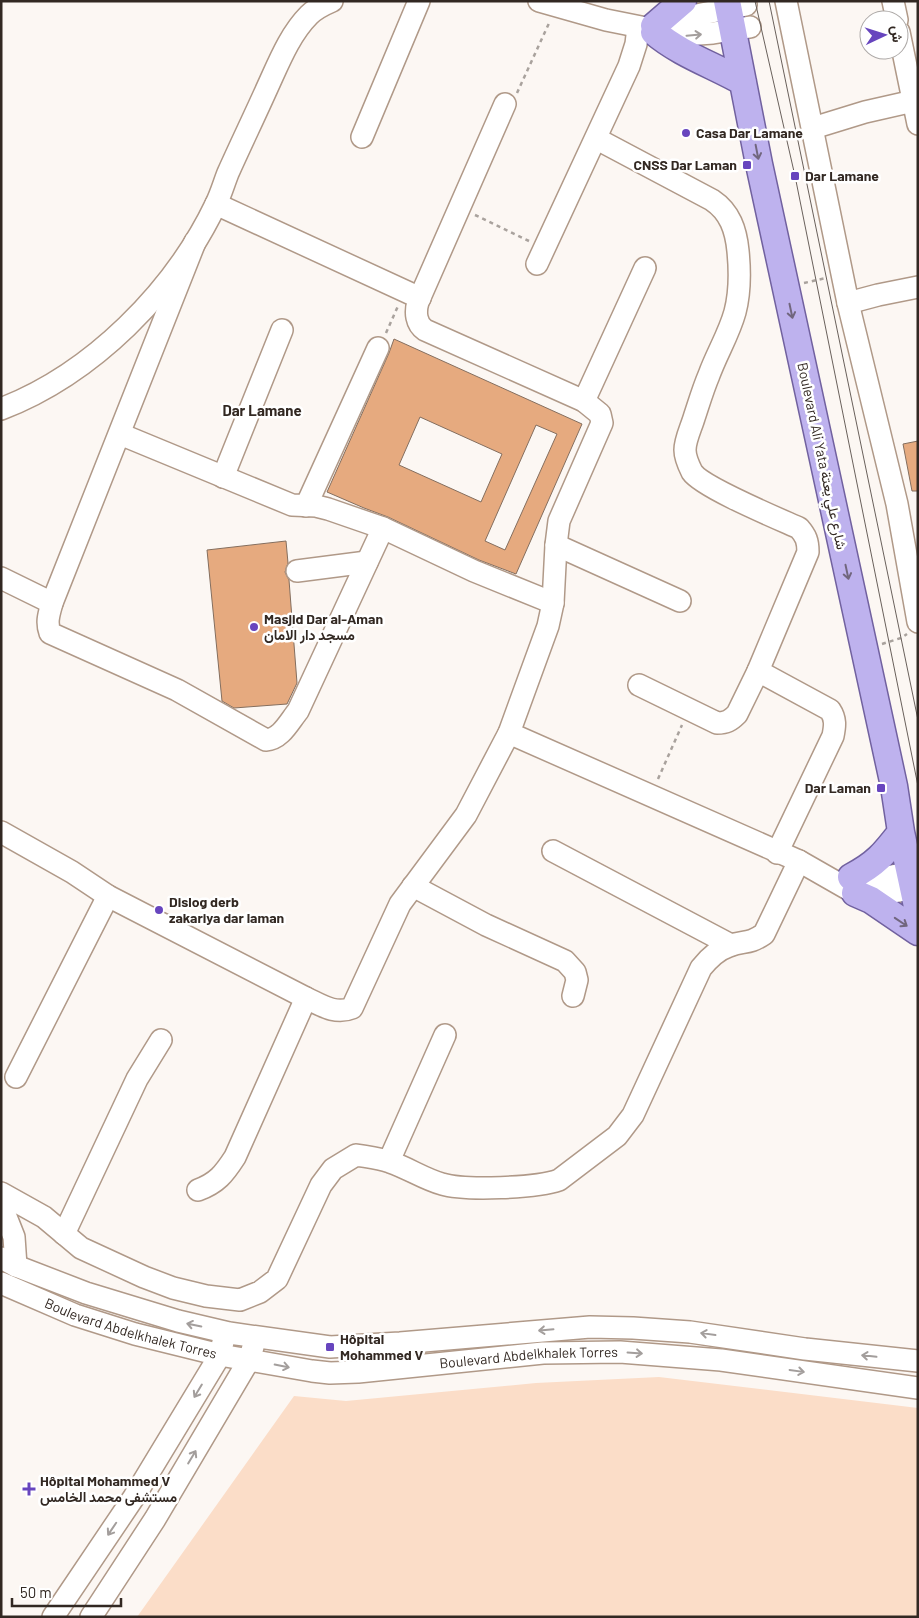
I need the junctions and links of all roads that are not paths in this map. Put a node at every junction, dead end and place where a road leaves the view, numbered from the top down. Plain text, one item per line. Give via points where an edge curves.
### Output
1 (332, 1) edge
2 (419, 1) edge
3 (683, 1) edge
4 (786, 1) edge
5 (548, 4) edge
6 (738, 12) edge
7 (648, 28) junction
8 (906, 60) edge
9 (744, 82) junction
10 (915, 100) edge
11 (505, 104) road end
12 (918, 124) edge
13 (813, 128) junction
14 (362, 137) dead end
15 (597, 139) junction
16 (216, 204) junction
17 (195, 242) junction
18 (541, 257) road end
19 (645, 268) dead end
20 (918, 287) edge
21 (412, 294) junction
22 (848, 303) junction
23 (282, 330) dead end
24 (378, 348) road end
25 (584, 401) junction
26 (1, 409) edge
27 (120, 434) junction
28 (223, 477) junction
29 (306, 506) junction
30 (383, 528) junction
31 (556, 545) junction
32 (367, 562) junction
33 (297, 571) dead end
34 (1, 578) edge
35 (680, 601) dead end
36 (52, 603) junction
37 (553, 604) junction
38 (918, 622) edge
39 (758, 671) junction
40 (639, 685) dead end
41 (509, 733) junction
42 (910, 828) edge
43 (1, 832) edge
44 (553, 851) dead end
45 (777, 852) junction
46 (799, 862) junction
47 (846, 883) junction
48 (413, 886) junction
49 (915, 886) edge
50 (108, 896) junction
51 (918, 932) edge
52 (731, 945) junction
53 (573, 996) dead end
54 (306, 998) junction
55 (445, 1035) dead end
56 (160, 1040) dead end
57 (16, 1077) dead end
58 (389, 1161) junction
59 (198, 1190) dead end
60 (1, 1192) edge
61 (1, 1204) edge
62 (64, 1234) junction
63 (9, 1262) edge
64 (1, 1284) edge
65 (225, 1332) junction
66 (256, 1337) junction
67 (220, 1355) junction
68 (249, 1360) junction
69 (918, 1361) edge
70 (918, 1388) edge
71 (53, 1617) edge
72 (91, 1617) edge

1 - 16 street via 310,14 281,58
2 - 14 street
3 - 7 main road
4 - 13 street
5 - 7 street
6 - 7 street via 687,17
6 - 9 main road, Boulevard Ali Yata شارع علي يعتة
6 - 42 main road, Boulevard Ali Yata شارع علي يعتة via 777,161 881,645
7 - 9 main road via 680,51
7 - 15 street
8 - 10 street
9 -> 42 main road, Boulevard Ali Yata شارع علي يعتة via 894,786
10 - 12 street
10 - 13 street
11 - 21 street via 460,208
13 - 22 street
15 - 18 street
15 - 39 street via 722,207 737,238 736,309 709,375 685,451 693,474 707,484 799,528 806,536 808,552
16 - 17 street
16 - 21 street
17 - 26 street via 165,286 103,347 52,385
17 - 27 street
19 - 25 street
20 - 22 street
21 - 25 street via 422,328
22 - 38 street via 897,504
23 - 28 street
24 - 29 street
25 - 31 street via 600,414 602,423 559,521
27 - 28 street
27 - 36 street
28 - 29 street via 292,506
29 - 30 street via 328,509
30 - 32 street
30 - 37 street
31 - 35 street
31 - 37 street
32 - 33 street
32 - 36 street via 298,711 273,740 266,740 177,690 50,633 48,618
34 - 36 street
37 - 41 street
39 - 40 street via 737,714 725,724 717,724
39 - 45 street via 830,710 836,725
41 - 45 street
41 - 48 street via 466,815
42 - 47 main road via 870,867
42 - 49 main road, Boulevard Ali Yata شارع علي يعتة
43 - 50 street
44 - 52 street
45 - 46 street
46 - 47 street
46 - 52 street via 764,934 756,940
47 - 49 street via 882,878
47 -> 51 main road
48 - 53 street via 486,925 566,961 577,980
48 - 54 street via 400,904 352,1008 334,1011
50 - 54 street
50 - 57 street
52 - 58 street via 711,956 701,968 633,1115 617,1136 559,1180 549,1184 460,1188 424,1178
54 - 59 street via 235,1157 216,1181
55 - 58 street
56 - 62 street via 137,1079
58 - 62 street via 356,1155 333,1169 321,1185 277,1279 260,1292 240,1300 173,1288 81,1248
60 - 62 street via 44,1217
61 - 63 street via 14,1237
65 -> 63 street, Boulevard Abdelkhalek Torres via 178,1322 86,1294
64 - 67 street, Boulevard Abdelkhalek Torres via 75,1315
65 - 66 street, Boulevard Abdelkhalek Torres
65 - 67 street
66 - 68 street
69 -> 66 street, Boulevard Abdelkhalek Torres via 690,1332 633,1328 590,1327 330,1347
67 - 68 street, Boulevard Abdelkhalek Torres
67 -> 71 street via 134,1497
68 -> 70 street, Boulevard Abdelkhalek Torres via 330,1373 543,1353 620,1352 721,1360
72 -> 68 street via 155,1519

